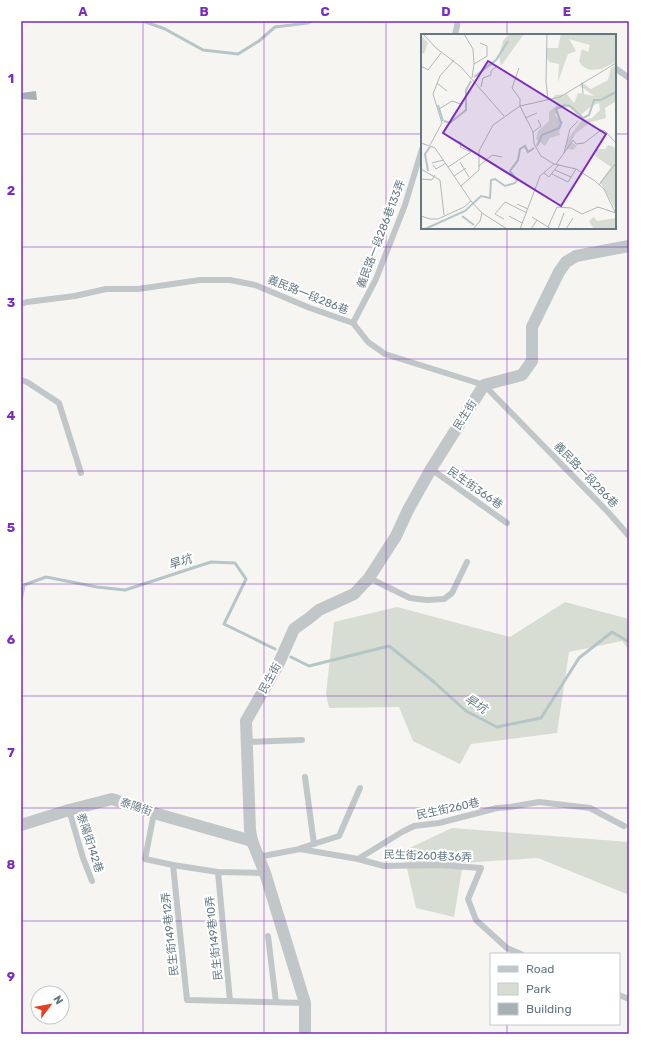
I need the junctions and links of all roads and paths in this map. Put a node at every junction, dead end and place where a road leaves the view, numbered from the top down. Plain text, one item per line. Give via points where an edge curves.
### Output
1 (458, 21) edge
2 (455, 34) edge
3 (616, 69) edge
4 (629, 78) edge
5 (421, 152) edge
6 (629, 246) edge
7 (21, 304) edge
8 (353, 323) junction
9 (21, 380) edge
10 (484, 385) junction
11 (431, 469) junction
12 (81, 473) dead end
13 (507, 522) dead end
14 (629, 536) edge
15 (467, 562) dead end
16 (369, 578) junction
17 (302, 740) dead end
18 (247, 742) junction
19 (305, 777) dead end
20 (360, 788) dead end
21 (69, 810) junction
22 (154, 813) junction
23 (21, 825) edge
24 (624, 826) dead end
25 (252, 841) junction
26 (314, 844) junction
27 (300, 849) junction
28 (258, 857) junction
29 (358, 859) junction
30 (173, 865) junction
31 (218, 872) junction
32 (265, 873) junction
33 (92, 882) dead end
34 (268, 936) dead end
35 (519, 953) edge
36 (230, 1001) junction
37 (276, 1002) junction
38 (305, 1003) junction
39 (305, 1034) edge

1 - 2 lane
3 - 4 lane
5 - 8 lane, 義民路一段286巷133弄 via 405,205 379,271
6 - 10 street via 576,256 566,262 532,328 532,361 522,375
7 - 8 lane, 義民路一段286巷 via 106,289 138,289 200,280 230,280 255,285
8 - 10 lane, 義民路一段286巷 via 368,342 385,354
9 - 12 lane via 59,403
10 - 11 street, 民生街
10 - 14 lane, 義民路一段286巷
11 - 13 lane, 民生街366巷
11 - 16 street, 民生街 via 396,536
15 - 16 lane via 452,593 444,600 410,598
16 - 18 street, 民生街 via 354,594 319,610 294,629 278,664 246,721
17 - 18 lane
18 - 25 street, 民生街
19 - 26 lane
20 - 26 lane via 339,836
21 - 22 street, 泰陽街 via 112,799
21 - 23 street, 泰陽街
21 - 33 lane, 泰陽街142巷
22 - 25 street, 泰陽街
22 - 30 lane via 145,859
24 - 29 lane, 民生街260巷 via 590,808 539,802 497,808 414,826
25 - 28 street, 民生街
26 - 27 lane
27 - 28 lane
27 - 29 lane
28 - 32 street, 民生街
29 - 35 lane, 民生街260巷36弄 via 384,866 439,865 481,868 468,899 476,920 507,948
30 - 31 lane
30 - 36 lane, 民生街149巷12弄 via 187,1000
31 - 32 lane
31 - 36 lane, 民生街149巷10弄
32 - 38 street, 民生街
34 - 37 lane
36 - 37 lane
37 - 38 lane
38 - 39 street, 民生街

